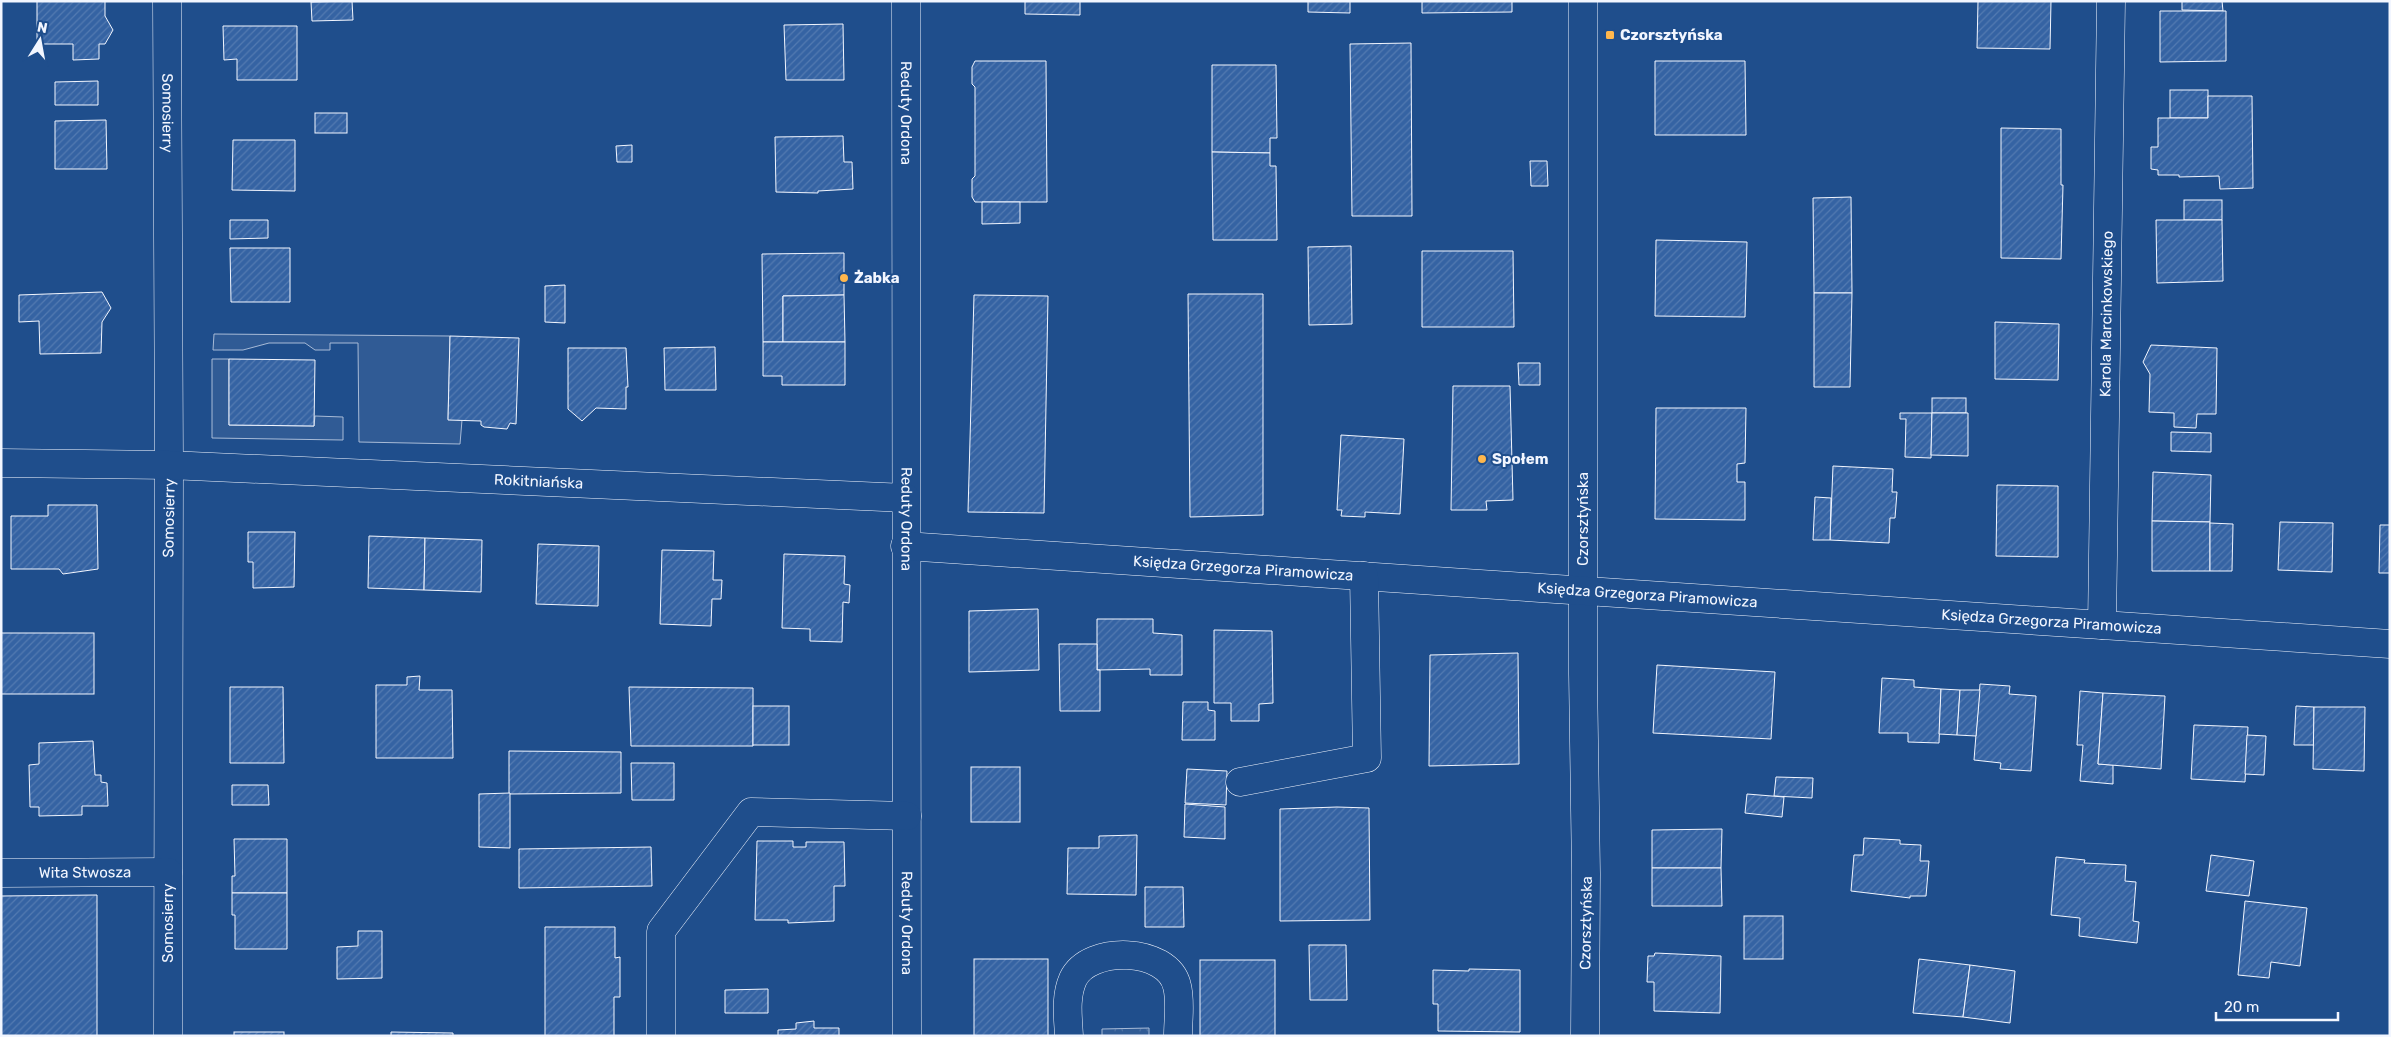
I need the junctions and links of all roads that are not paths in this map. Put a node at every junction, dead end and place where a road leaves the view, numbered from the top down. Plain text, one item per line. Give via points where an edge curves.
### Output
1 (167, 1) edge
2 (906, 1) edge
3 (1583, 1) edge
4 (2111, 1) edge
5 (1, 463) edge
6 (169, 465) junction
7 (906, 498) junction
8 (905, 546) junction
9 (1364, 576) junction
10 (1583, 592) junction
11 (2102, 625) junction
12 (2390, 644) edge
13 (1240, 782) dead end
14 (907, 816) junction
15 (168, 872) junction
16 (1, 873) edge
17 (168, 1036) edge
18 (660, 1036) edge
19 (907, 1036) edge
20 (1068, 1036) edge
21 (1178, 1036) edge
22 (1585, 1036) edge

1 - 6 street, Somosierry
2 - 7 street, Reduty Ordona
3 - 10 street, Czorsztyńska
4 - 11 street, Karola Marcinkowskiego
5 - 6 street, Rokitniańska
6 - 7 street, Rokitniańska
6 - 15 street, Somosierry
7 - 8 street, Reduty Ordona
8 - 9 street, Księdza Grzegorza Piramowicza
8 - 14 street, Reduty Ordona
9 - 10 street, Księdza Grzegorza Piramowicza
9 - 13 street via 1367,758
10 - 11 street, Księdza Grzegorza Piramowicza
10 - 22 street, Czorsztyńska
11 - 12 street, Księdza Grzegorza Piramowicza
14 - 18 street via 751,812 660,931
14 - 19 street, Reduty Ordona
15 - 16 street, Wita Stwosza
15 - 17 street, Somosierry
20 - 21 street via 1068,996 1074,978 1087,963 1106,956 1141,956 1156,961 1170,972 1177,986

